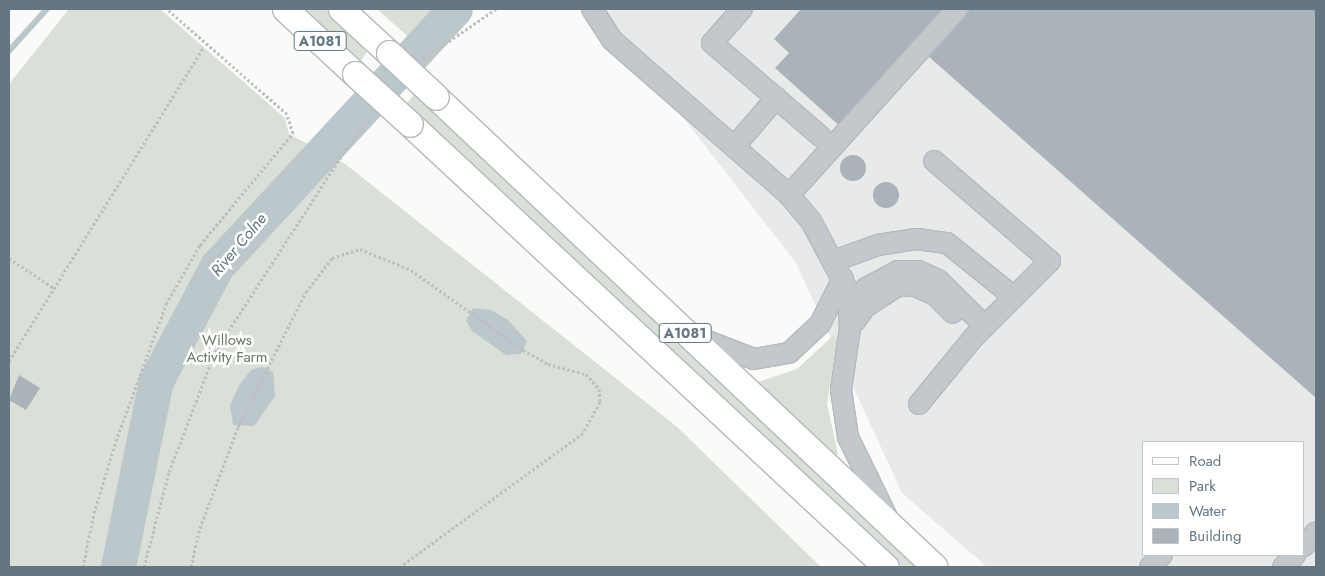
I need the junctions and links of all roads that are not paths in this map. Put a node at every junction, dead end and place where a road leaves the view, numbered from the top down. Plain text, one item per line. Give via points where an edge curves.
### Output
1 (285, 9) edge
2 (341, 9) edge
3 (592, 9) edge
4 (742, 9) edge
5 (957, 9) edge
6 (776, 98) junction
7 (820, 136) dead end
8 (734, 147) junction
9 (934, 162) dead end
10 (790, 196) junction
11 (838, 270) junction
12 (1014, 297) junction
13 (849, 319) junction
14 (980, 330) junction
15 (686, 333) junction
16 (919, 404) dead end
17 (891, 525) junction
18 (1316, 532) edge
19 (1305, 545) edge
20 (1161, 556) edge
21 (1294, 556) edge
22 (886, 567) edge
23 (935, 567) edge
24 (1150, 567) edge
25 (1283, 567) edge

1 - 22 main road, A1081, bridge
2 - 15 main road, A1081, bridge
3 - 8 lane via 612,40
4 - 6 lane via 712,43
5 - 10 lane
6 - 7 lane
6 - 8 lane
8 - 10 lane
9 - 12 lane via 1050,261
10 - 11 lane via 811,221
11 - 12 lane via 898,242 917,239 947,243
11 - 13 lane
11 - 15 lane via 820,324 788,353 754,359
12 - 14 lane
13 - 14 lane via 866,288 898,271 918,271 938,280
13 - 17 lane via 841,390 848,437
14 - 16 lane
15 - 17 main road, A1081
17 - 23 main road, A1081
18 - 19 lane
20 - 24 lane
21 - 25 lane

